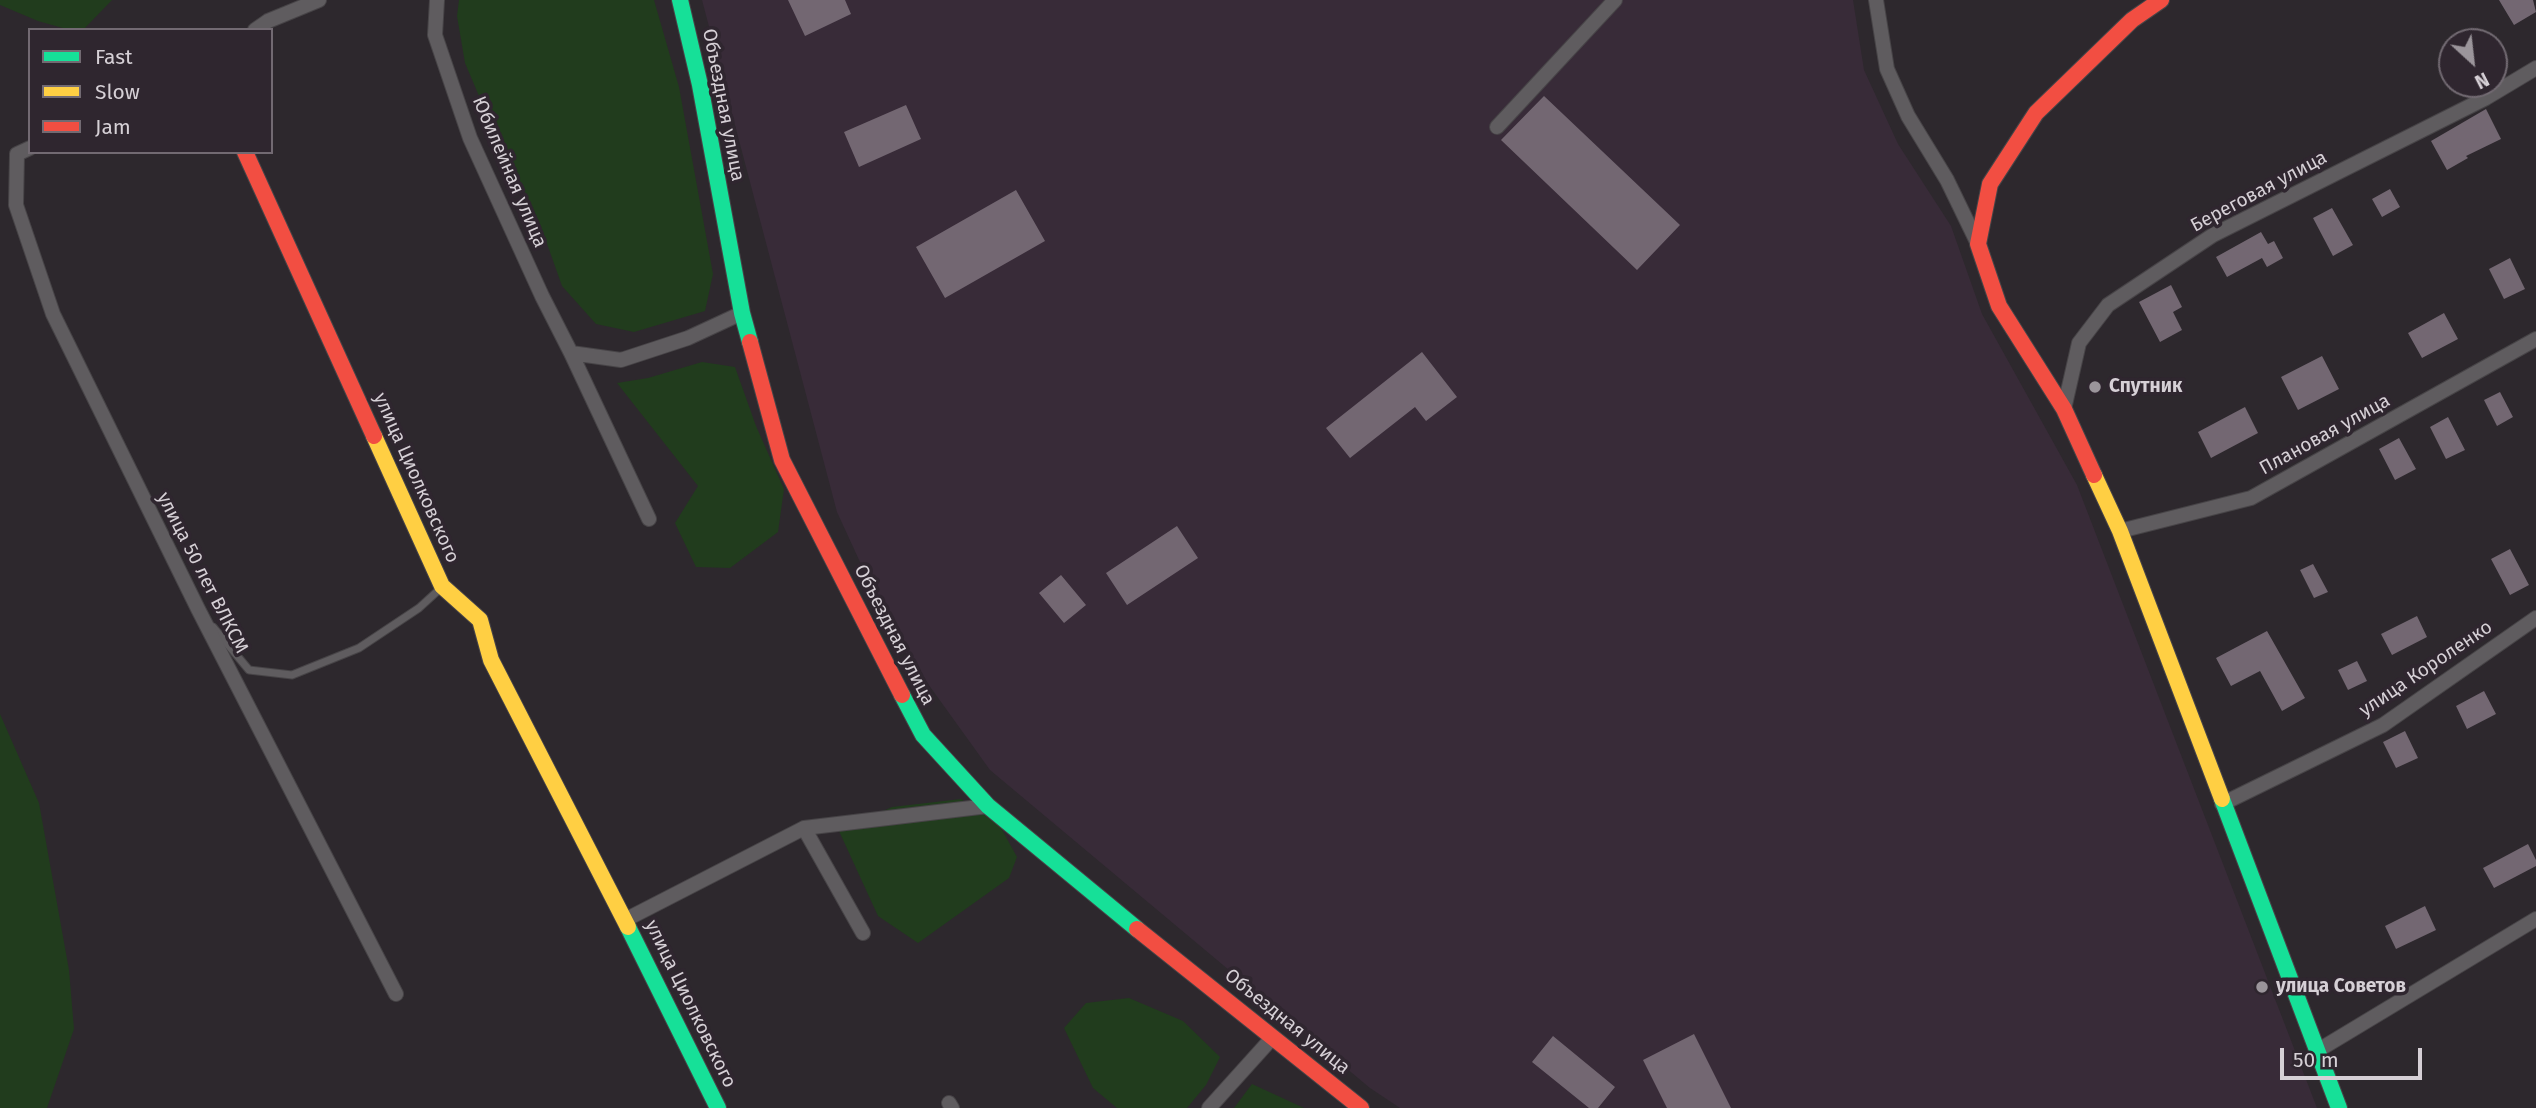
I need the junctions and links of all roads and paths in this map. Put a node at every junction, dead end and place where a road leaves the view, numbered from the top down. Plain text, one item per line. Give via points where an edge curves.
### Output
1 (318, 0) edge
2 (437, 0) edge
3 (680, 0) edge
4 (1615, 0) edge
5 (1876, 0) edge
6 (2161, 0) edge
7 (258, 28) edge
8 (2536, 68) edge
9 (1497, 127) dead end
10 (24, 151) edge
11 (245, 154) edge
12 (1978, 244) junction
13 (742, 313) junction
14 (2536, 339) edge
15 (571, 353) junction
16 (2064, 410) junction
17 (649, 519) dead end
18 (2120, 531) junction
19 (442, 586) junction
20 (198, 608) junction
21 (2536, 618) edge
22 (2222, 804) junction
23 (988, 806) junction
24 (804, 828) junction
25 (2536, 919) edge
26 (625, 920) junction
27 (863, 933) dead end
28 (396, 994) dead end
29 (1273, 1037) junction
30 (2317, 1051) junction
31 (718, 1108) edge
32 (1209, 1108) edge
33 (1361, 1108) edge
34 (2339, 1108) edge

1 - 7 street
2 - 15 street, Юбилейная улица via 435,35 470,138
3 - 13 street, Объездная улица
4 - 9 street
5 - 12 street via 1887,69
6 - 12 street via 2132,20 2036,113 1990,184
8 - 16 street, Береговая улица via 2486,98 2213,235 2108,305 2079,343
10 - 20 street, улица 50 лет ВЛКСМ via 16,205 53,314
11 - 19 street, улица Циолковского
12 - 16 street via 1999,306
13 - 15 street via 688,338 621,360
13 - 23 street, Объездная улица via 782,460 923,736
14 - 18 street, Плановая улица via 2251,498
15 - 17 street, Юбилейная улица
16 - 18 street
18 - 22 street
19 - 20 lane via 419,608 359,648 292,675 249,670
19 - 26 street, улица Циолковского via 480,620 491,660
20 - 28 street, улица 50 лет ВЛКСМ
21 - 22 street, улица Короленко via 2383,726
22 - 30 street
23 - 24 street, улица Циолковского
23 - 29 street, Объездная улица
24 - 26 street, улица Циолковского
24 - 27 street
25 - 30 street
26 - 31 street, улица Циолковского
29 - 32 street
29 - 33 street, Объездная улица
30 - 34 street

